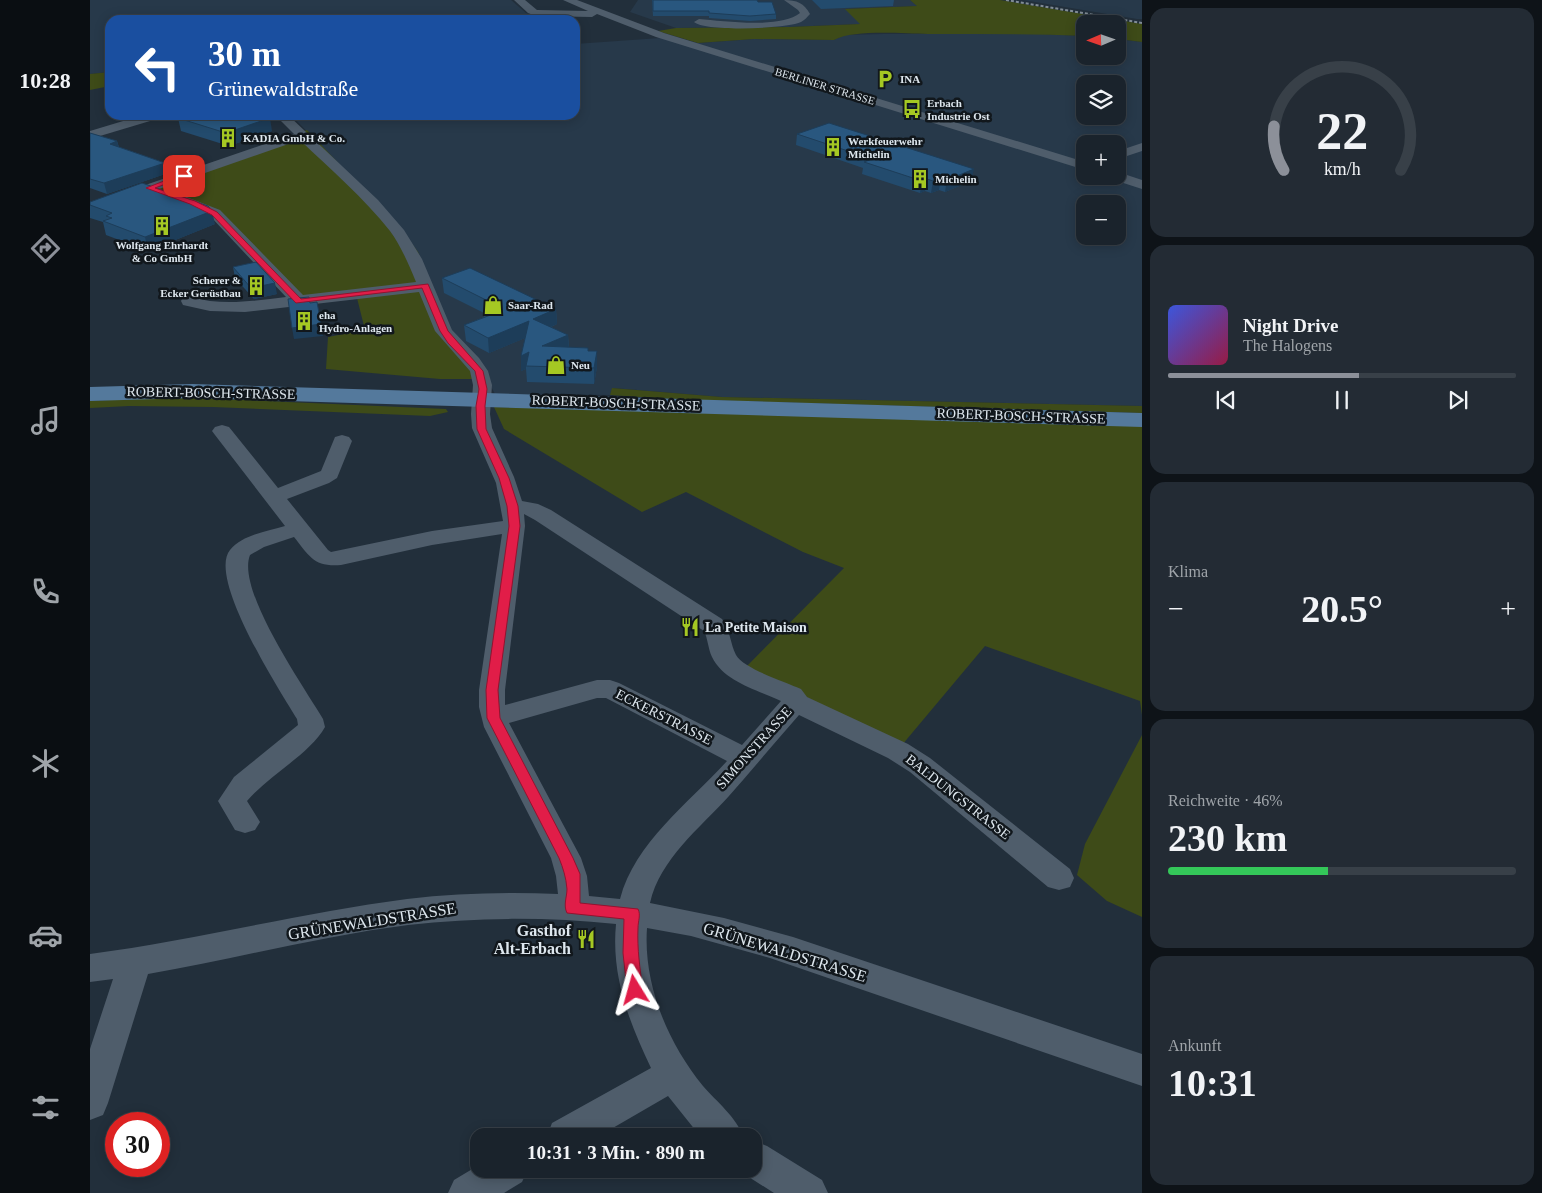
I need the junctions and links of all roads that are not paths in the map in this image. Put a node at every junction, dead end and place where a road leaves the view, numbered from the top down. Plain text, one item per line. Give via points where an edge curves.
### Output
1 (568, 0) edge
2 (789, 0) edge
3 (523, 3) edge
4 (616, 19) junction
5 (699, 22) dead end
6 (140, 120) edge
7 (286, 120) edge
8 (90, 135) edge
9 (303, 135) junction
10 (1142, 147) edge
11 (1126, 152) edge
12 (1076, 163) edge
13 (1126, 179) edge
14 (1142, 184) edge
15 (149, 188) junction
16 (90, 209) edge
17 (425, 286) junction
18 (189, 301) dead end
19 (299, 302) junction
20 (90, 394) edge
21 (482, 399) junction
22 (1142, 420) edge
23 (222, 431) dead end
24 (342, 440) dead end
25 (275, 496) junction
26 (514, 516) junction
27 (297, 529) junction
28 (795, 702) junction
29 (494, 718) junction
30 (746, 759) junction
31 (245, 822) dead end
32 (1059, 878) dead end
33 (572, 908) junction
34 (633, 913) junction
35 (135, 963) junction
36 (90, 968) edge
37 (1142, 1070) edge
38 (673, 1074) junction
39 (90, 1103) edge
40 (579, 1128) edge
41 (718, 1128) edge
42 (762, 1164) edge
43 (493, 1178) edge
44 (467, 1193) edge
45 (809, 1193) edge

1 - 3 street via 571,7 564,10 544,11
1 - 4 street, BERLINER STRASSE
1 - 4 street via 609,4 604,11
2 - 5 street via 804,10 804,18 777,24
3 - 4 street via 536,13 589,14
4 - 12 street, BERLINER STRASSE
6 - 8 street
7 - 9 street
9 - 15 street
9 - 17 street via 397,230
10 - 11 street
13 - 14 street
15 - 16 street
15 - 19 street via 192,202 215,214
17 - 19 street
17 - 21 street via 444,331 479,371
18 - 19 street via 228,307
20 - 21 main road, ROBERT-BOSCH-STRASSE via 192,391
21 - 22 main road, ROBERT-BOSCH-STRASSE
21 - 26 street via 482,429 504,478
23 - 25 street
24 - 25 street via 330,474
25 - 27 street
26 - 27 street via 432,538 328,559 320,555
26 - 28 street, SIMONSTRASSE via 530,510 543,515 713,625 719,632 722,651 728,662 736,669 792,695
26 - 29 street via 492,690
27 - 31 street via 246,548 238,554 234,564 254,622 312,727 234,795 232,801
28 - 30 street, SIMONSTRASSE
28 - 32 street, BALDUNGSTRASSE via 898,751 920,765
29 - 30 street, ECKERSTRASSE via 597,689 610,689
29 - 33 street via 566,858 572,874
30 - 34 street, SIMONSTRASSE via 646,870
33 - 34 street, GRÜNEWALDSTRASSE
33 - 35 street, GRÜNEWALDSTRASSE via 502,906 410,912
34 - 37 street, GRÜNEWALDSTRASSE via 698,924 773,944
34 - 38 street, SIMONSTRASSE via 630,953 635,990 652,1034
35 - 36 street, GRÜNEWALDSTRASSE
35 - 39 street
38 - 40 street
38 - 41 street, SIMONSTRASSE
42 - 45 street
43 - 44 street

